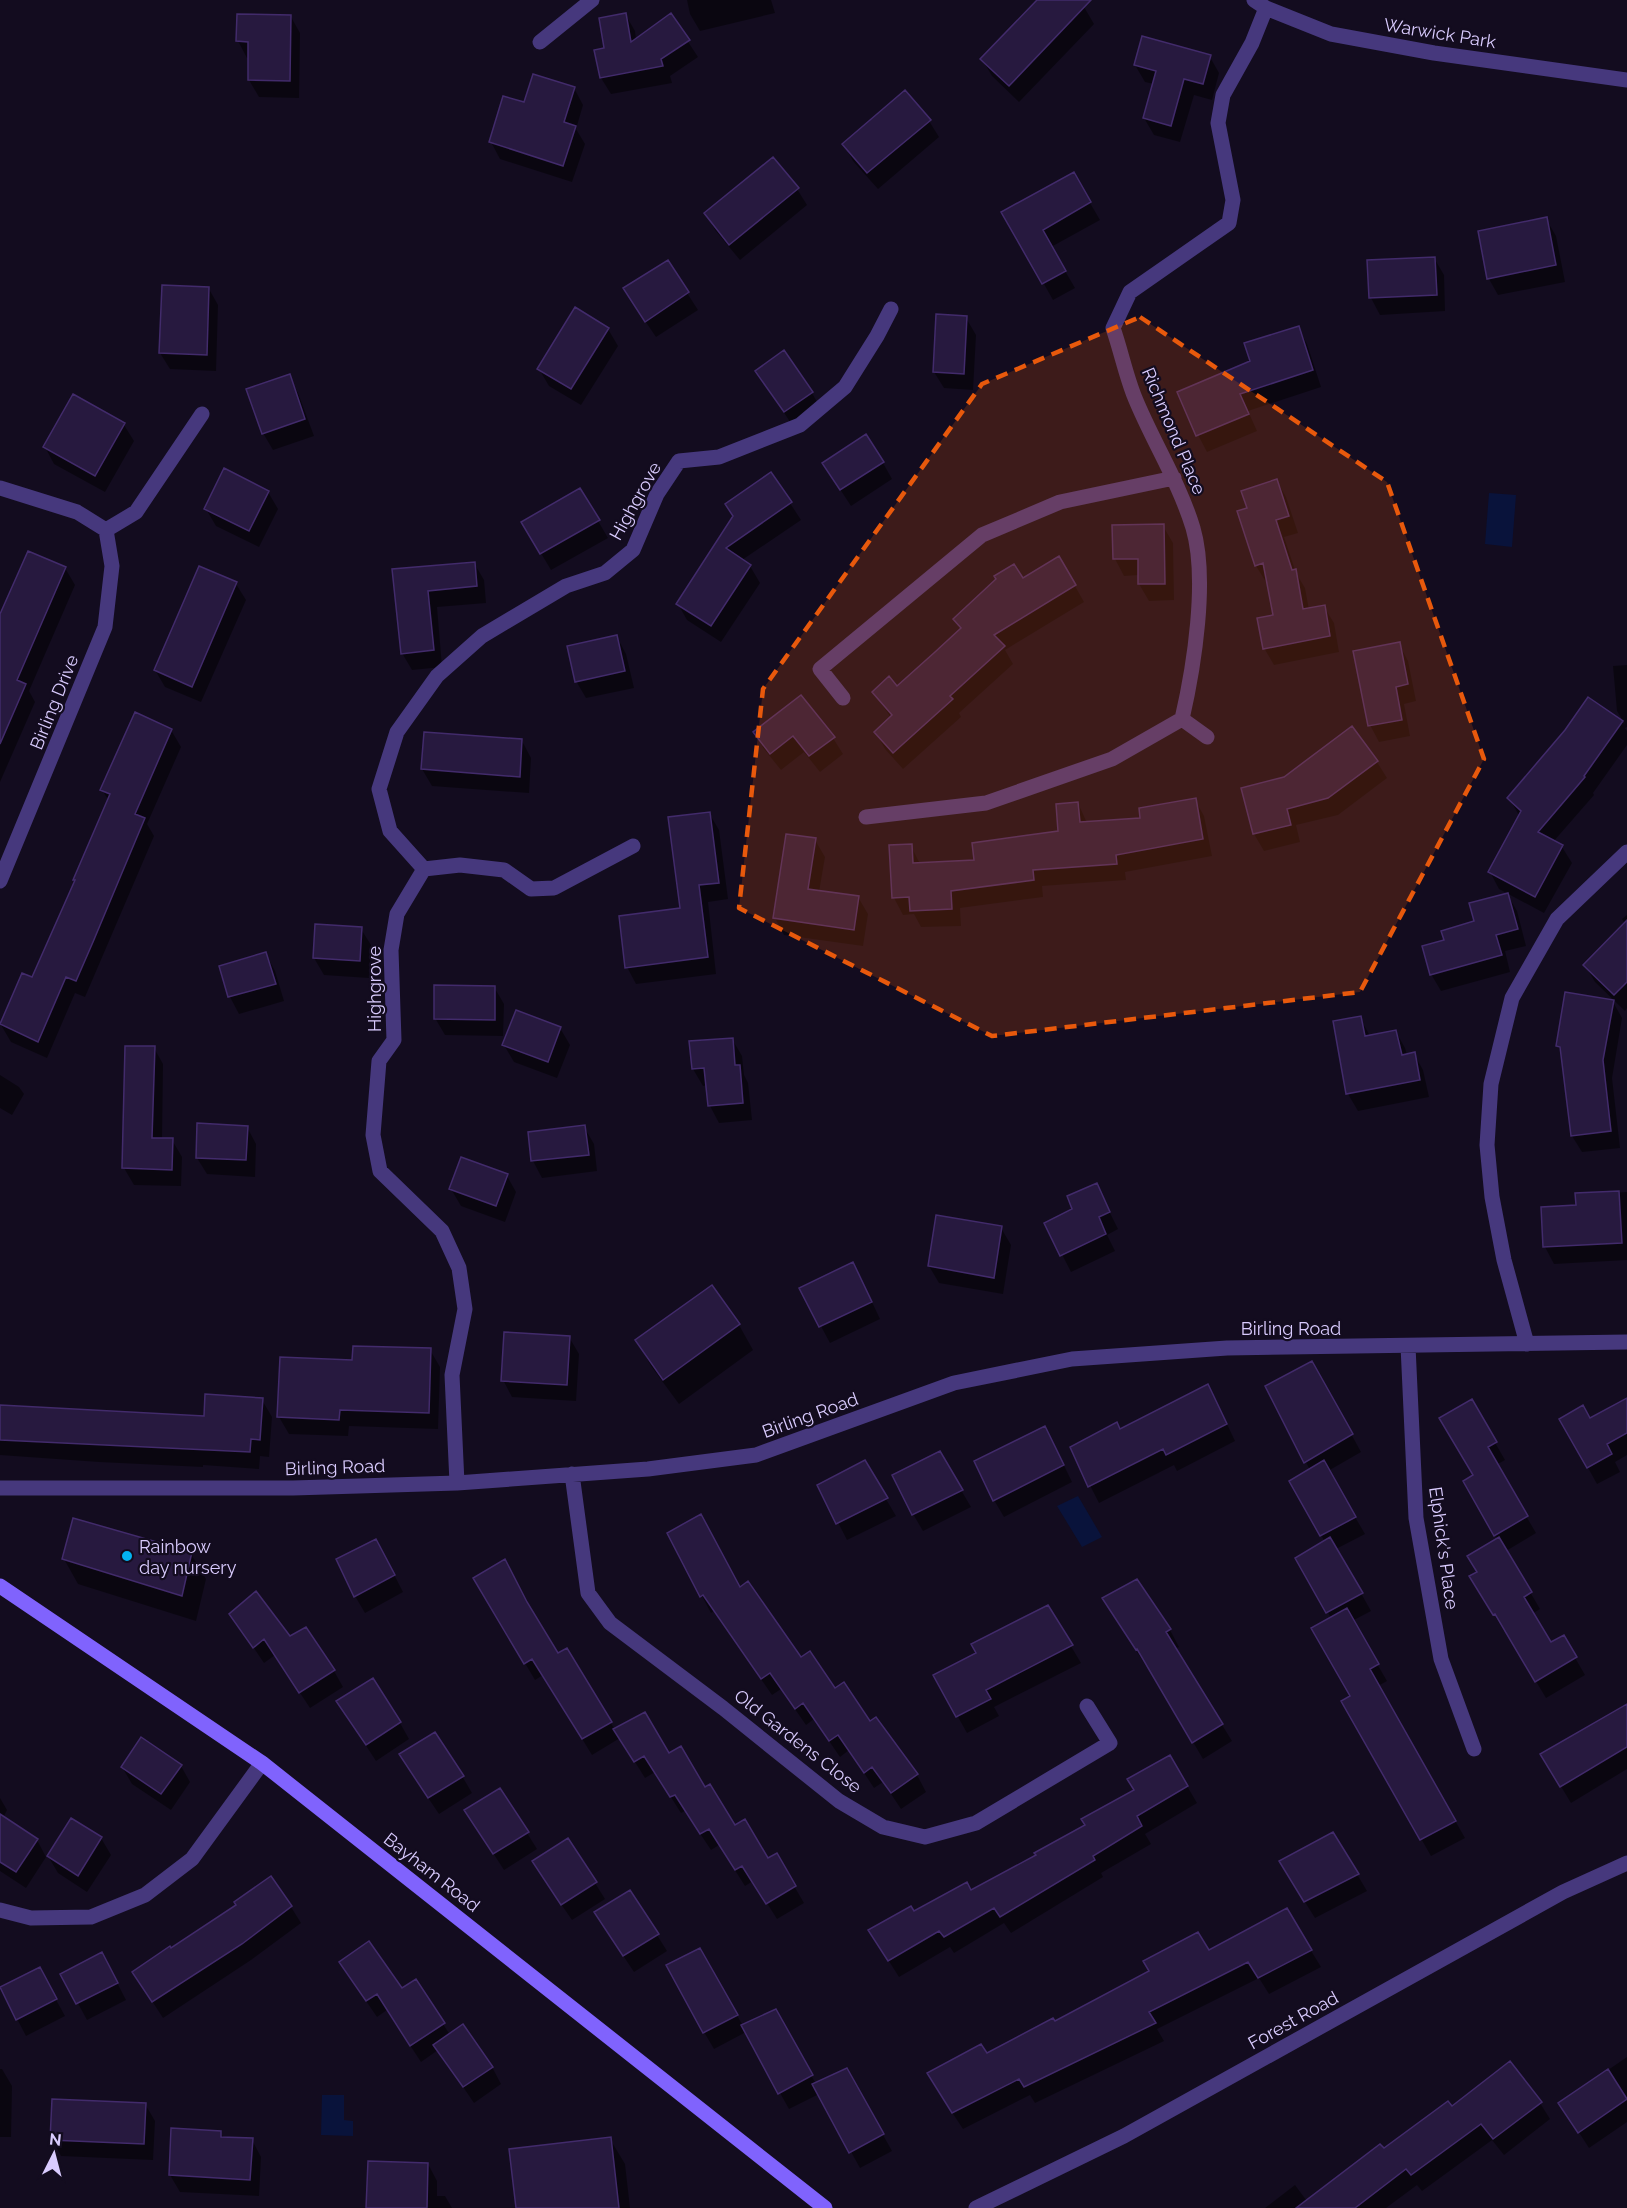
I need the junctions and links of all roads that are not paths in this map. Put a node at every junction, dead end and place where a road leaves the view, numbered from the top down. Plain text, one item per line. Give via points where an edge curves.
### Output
1 (592, 0) edge
2 (1260, 4) edge
3 (540, 42) dead end
4 (1627, 80) edge
5 (891, 309) dead end
6 (202, 414) dead end
7 (1174, 478) junction
8 (0, 488) edge
9 (106, 530) junction
10 (843, 698) dead end
11 (1182, 719) junction
12 (1207, 737) dead end
13 (866, 817) dead end
14 (633, 846) dead end
15 (1627, 852) edge
16 (424, 869) junction
17 (0, 881) edge
18 (1627, 1342) edge
19 (1527, 1344) junction
20 (1408, 1346) junction
21 (572, 1474) junction
22 (457, 1483) junction
23 (0, 1488) edge
24 (0, 1586) edge
25 (1087, 1706) dead end
26 (1474, 1749) dead end
27 (262, 1763) junction
28 (1627, 1863) edge
29 (0, 1910) edge
30 (825, 2208) edge
31 (976, 2208) edge

1 - 3 street
2 - 4 street, Warwick Park via 1331,34
2 - 7 street, Richmond Place via 1252,43 1223,95 1218,123 1233,200 1229,223 1130,292 1113,328 1135,398
5 - 16 street, Highgrove via 845,387 800,425 720,457 679,461 657,494 633,550 605,573 566,586 482,636 437,676 397,732 379,789 390,831
6 - 9 street via 136,512
7 - 10 street via 1060,502 982,535 820,669
7 - 11 street, Richmond Place via 1193,530 1200,579 1192,674
8 - 9 street via 76,512
9 - 17 street, Birling Drive via 112,566 105,627
11 - 12 street
11 - 13 street via 1112,759 986,803
14 - 16 street via 554,888 531,890 504,870 460,865
15 - 19 street via 1557,919 1512,998 1491,1084 1487,1145 1492,1197
16 - 22 street, Highgrove via 397,914 391,950 394,1040 379,1061 373,1135 380,1171 442,1231 459,1268 465,1309 452,1375
18 - 19 street, Birling Road
19 - 20 street, Birling Road
20 - 21 street, Birling Road via 1227,1348 1072,1359 954,1383 756,1455
20 - 26 street, Elphick's Place via 1416,1518 1441,1659
21 - 22 street, Birling Road
21 - 25 street, Old Gardens Close via 588,1593 610,1623 839,1801 883,1827 925,1837 976,1823 1110,1743
22 - 23 street, Birling Road via 293,1488
24 - 27 main road, Bayham Road
27 - 29 street via 192,1859 145,1895 91,1917 31,1918
27 - 30 main road, Bayham Road
28 - 31 street, Forest Road via 1563,1892 1124,2136

